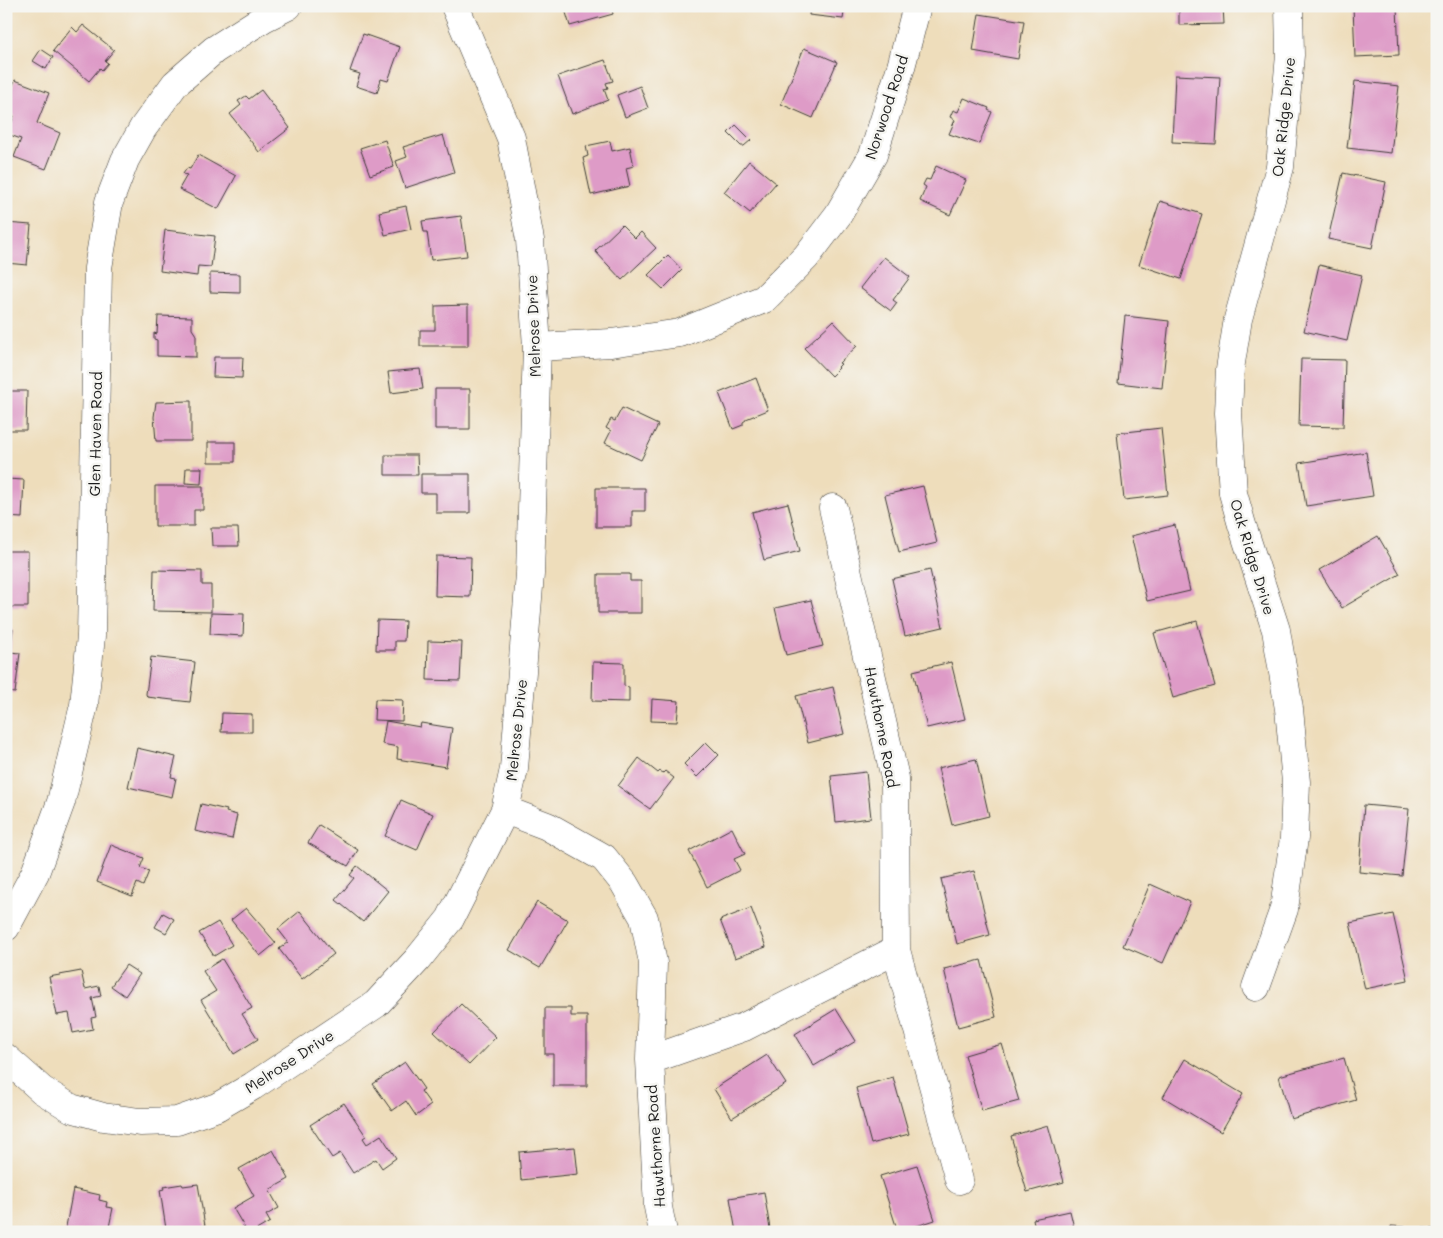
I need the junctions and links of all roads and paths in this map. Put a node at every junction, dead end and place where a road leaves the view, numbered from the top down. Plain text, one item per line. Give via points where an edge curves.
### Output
1 (288, 6) edge
2 (455, 6) edge
3 (917, 6) edge
4 (1289, 6) edge
5 (536, 347) junction
6 (833, 508) dead end
7 (505, 810) junction
8 (6, 927) edge
9 (896, 950) junction
10 (1256, 988) dead end
11 (6, 1058) edge
12 (650, 1060) junction
13 (960, 1180) dead end
14 (663, 1232) edge

1 - 8 street, Glen Haven Road via 214,50 175,84 143,128 125,160 109,202 98,268 91,636 84,704 62,802 35,873
2 - 5 street, Melrose Drive via 511,138 530,240
3 - 5 street, Norwood Road via 873,155 838,215 806,257 764,299 680,333 611,343
4 - 10 street, Oak Ridge Drive via 1290,55 1280,167 1238,319 1230,369 1228,413 1234,493 1282,657 1296,782 1294,838 1284,909
5 - 7 street, Melrose Drive via 530,574 514,769
6 - 9 street, Hawthorne Road via 895,778
7 - 11 street, Melrose Drive via 450,919 376,1004 217,1107 177,1121 140,1122 103,1117 71,1108 42,1090
7 - 12 street, Hawthorne Road via 547,826 604,858 628,890 644,918 653,963
9 - 12 street via 744,1028
9 - 13 street, Hawthorne Road
12 - 14 street, Hawthorne Road via 658,1207

